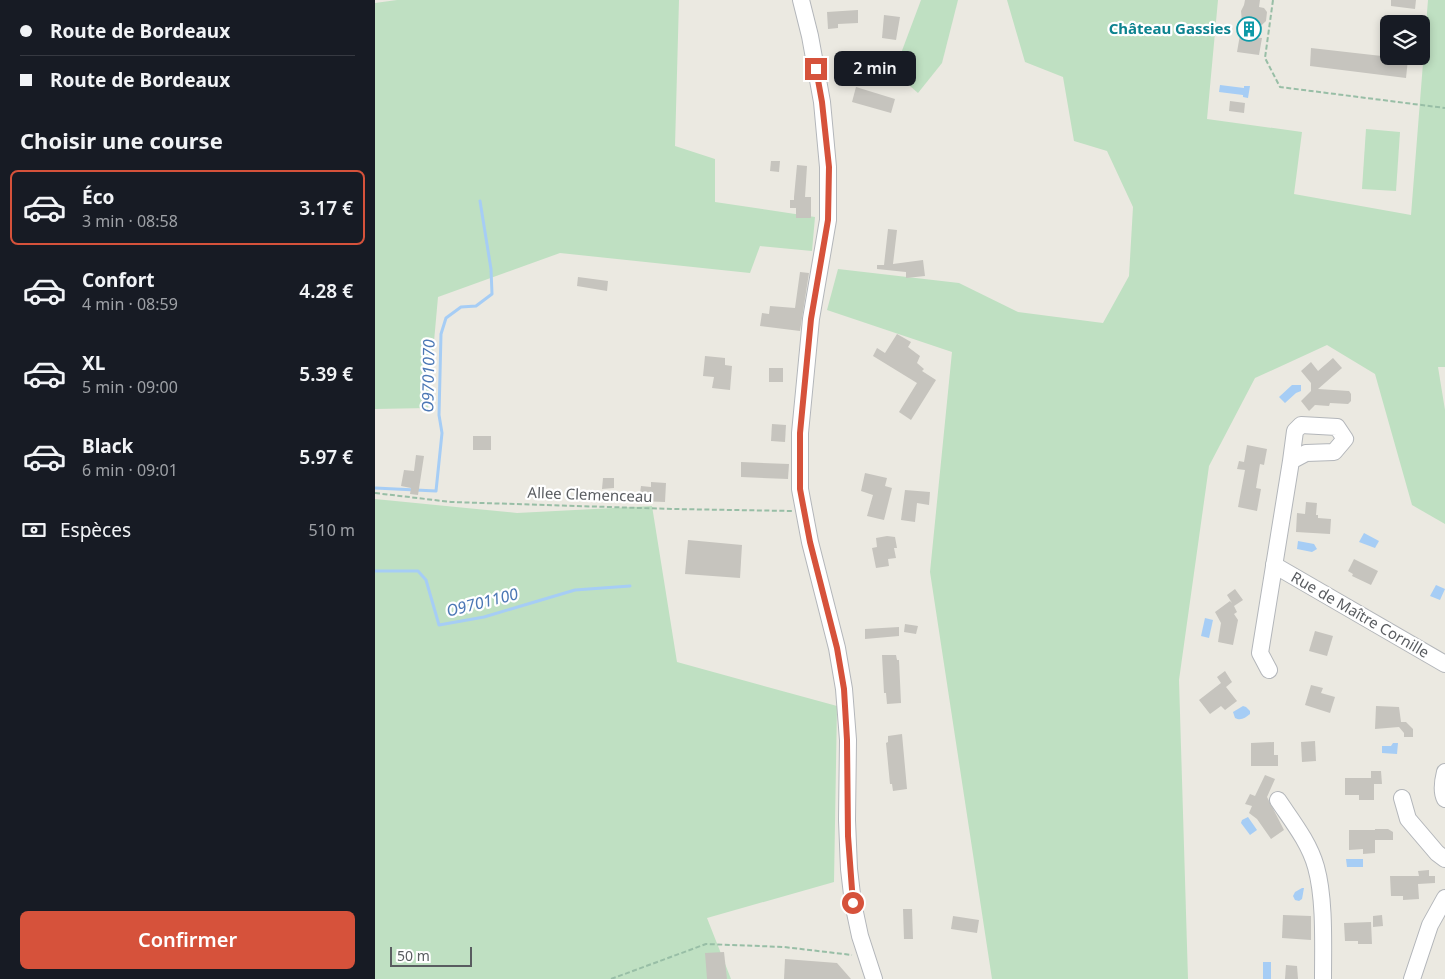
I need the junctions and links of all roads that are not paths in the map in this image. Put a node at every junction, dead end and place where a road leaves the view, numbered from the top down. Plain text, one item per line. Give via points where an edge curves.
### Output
1 (801, 0) edge
2 (1291, 461) dead end
3 (1274, 566) junction
4 (1445, 664) edge
5 (1269, 670) dead end
6 (1445, 772) edge
7 (1402, 798) dead end
8 (1445, 799) edge
9 (1278, 800) dead end
10 (1445, 859) edge
11 (1445, 898) edge
12 (874, 979) edge
13 (1323, 979) edge
14 (1412, 979) edge

1 - 12 street via 822,102 829,167 828,220 811,319 800,433 800,489 844,689 849,869 853,903
2 - 3 street, Rue de Maître Cornille
3 - 4 street, Rue de Maître Cornille
3 - 5 street, Rue de Maître Cornille via 1260,653
6 - 8 street
7 - 10 street via 1408,819
9 - 13 street via 1305,839 1316,867 1321,896
11 - 14 street via 1430,925

